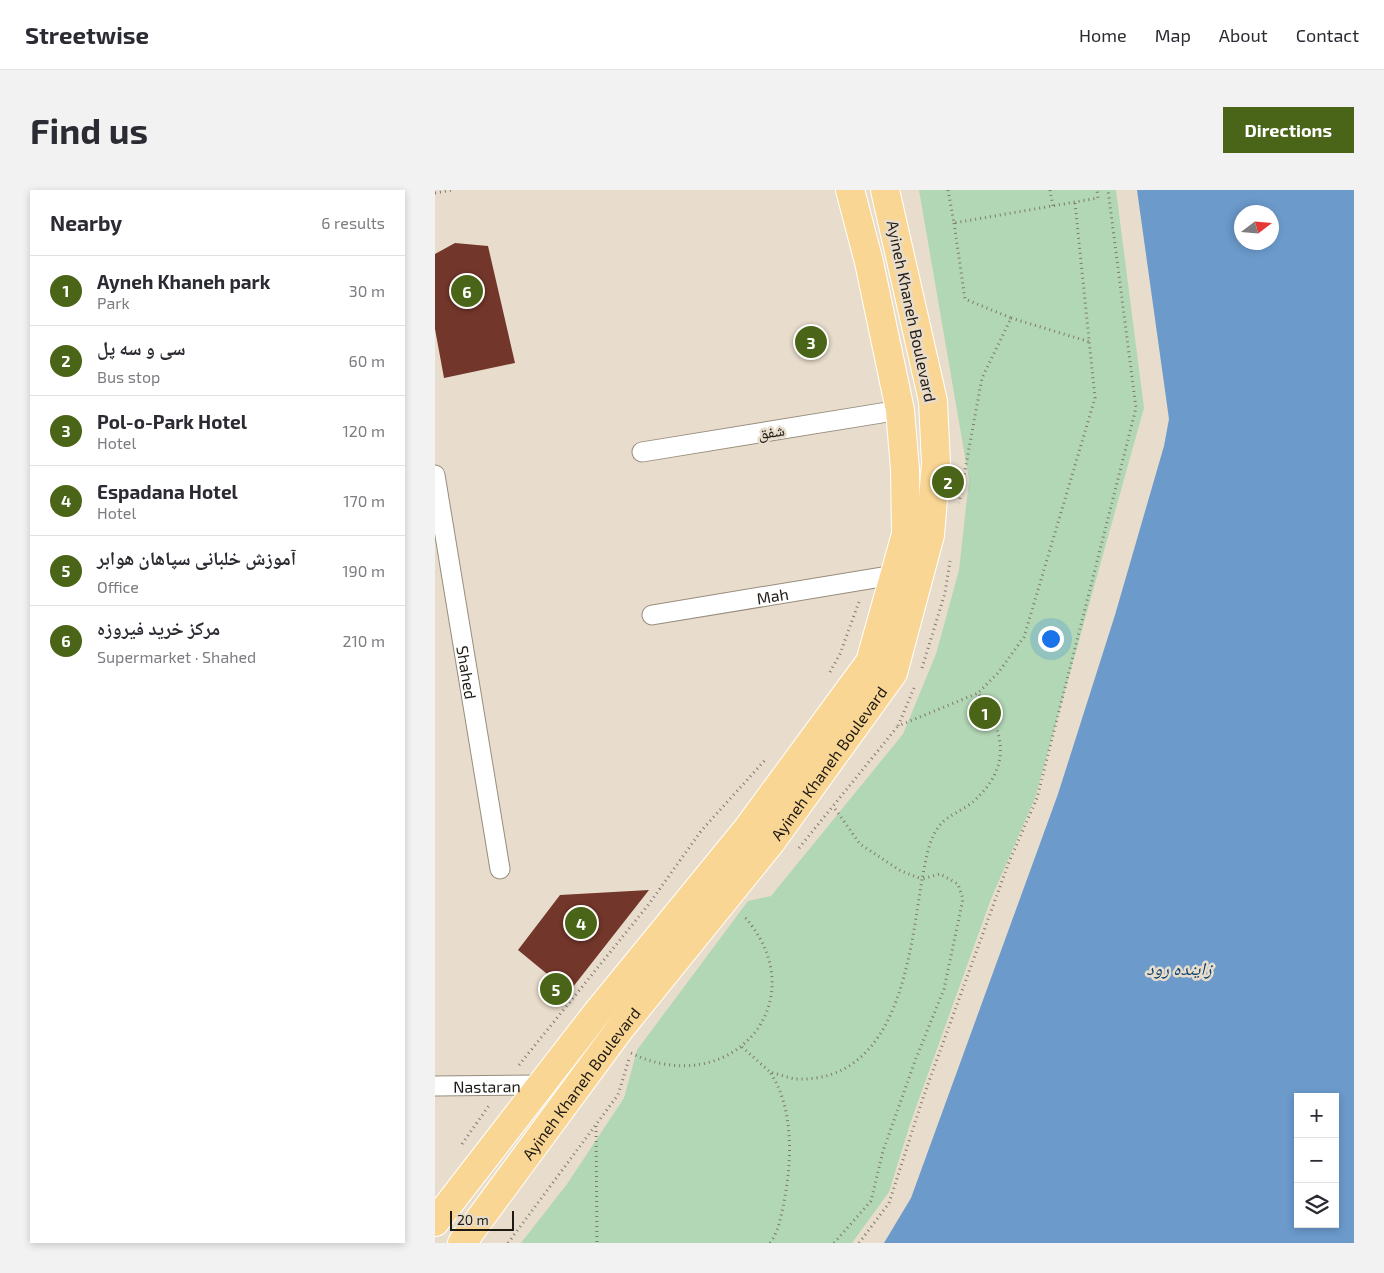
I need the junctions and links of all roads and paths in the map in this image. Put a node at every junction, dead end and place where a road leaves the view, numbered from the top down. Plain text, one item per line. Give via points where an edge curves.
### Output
1 (452, 190) edge
2 (850, 190) edge
3 (885, 190) edge
4 (948, 190) edge
5 (1050, 190) edge
6 (1097, 190) edge
7 (1108, 190) edge
8 (435, 193) edge
9 (1075, 203) junction
10 (1053, 206) junction
11 (1011, 318) dead end
12 (1090, 342) junction
13 (900, 410) junction
14 (643, 452) dead end
15 (435, 475) edge
16 (894, 575) junction
17 (867, 579) junction
18 (652, 615) dead end
19 (826, 680) dead end
20 (898, 726) dead end
21 (770, 754) dead end
22 (833, 806) junction
23 (798, 850) dead end
24 (501, 869) dead end
25 (922, 879) junction
26 (740, 912) dead end
27 (742, 1047) junction
28 (770, 1072) junction
29 (541, 1085) junction
30 (435, 1086) edge
31 (503, 1086) junction
32 (596, 1126) junction
33 (458, 1150) dead end
34 (435, 1222) edge
35 (462, 1243) edge
36 (508, 1243) edge
37 (597, 1243) edge
38 (770, 1243) edge
39 (834, 1243) edge
40 (859, 1243) edge

1 - 8 path
2 - 13 main road, Ayineh Khaneh Boulevard via 869,262
3 - 35 main road, Ayineh Khaneh Boulevard via 933,400 936,464 931,535 893,673 771,842 619,1030
4 - 10 path via 955,223
5 - 10 path
6 - 9 path via 1098,198
7 - 40 path via 1136,408 1037,798 1009,862 924,1095 889,1203
9 - 10 path
9 - 12 path
11 - 12 path
12 - 25 path via 1095,398 1024,637 998,673 978,693 994,716 1001,740 999,764 991,783 941,824 931,841
13 - 14 street, شفق
13 - 16 main road, Ayineh Khaneh Boulevard via 906,534
15 - 24 street, Shahed
16 - 17 street, Mah
16 - 29 main road, Ayineh Khaneh Boulevard via 871,662 748,828
17 - 18 street, Mah
17 - 19 path via 840,654
20 - 22 path
21 - 31 path via 701,831 649,904
22 - 23 path
22 - 25 path via 860,844
25 - 28 path via 908,964 901,989 879,1037 849,1068 825,1076 795,1079
25 - 39 path via 940,874 958,884 963,899 944,989 883,1151 871,1201
26 - 27 path via 759,936 768,956 772,984 769,1007
27 - 28 path
27 - 32 path via 721,1060 695,1067 650,1062 631,1053 618,1095
28 - 38 path via 779,1085 785,1109 790,1154 777,1234
29 - 31 street, Nastaran
29 - 34 main road, Ayineh Khaneh Boulevard
30 - 31 street, Nastaran
31 - 33 path
32 - 36 path
32 - 37 path

